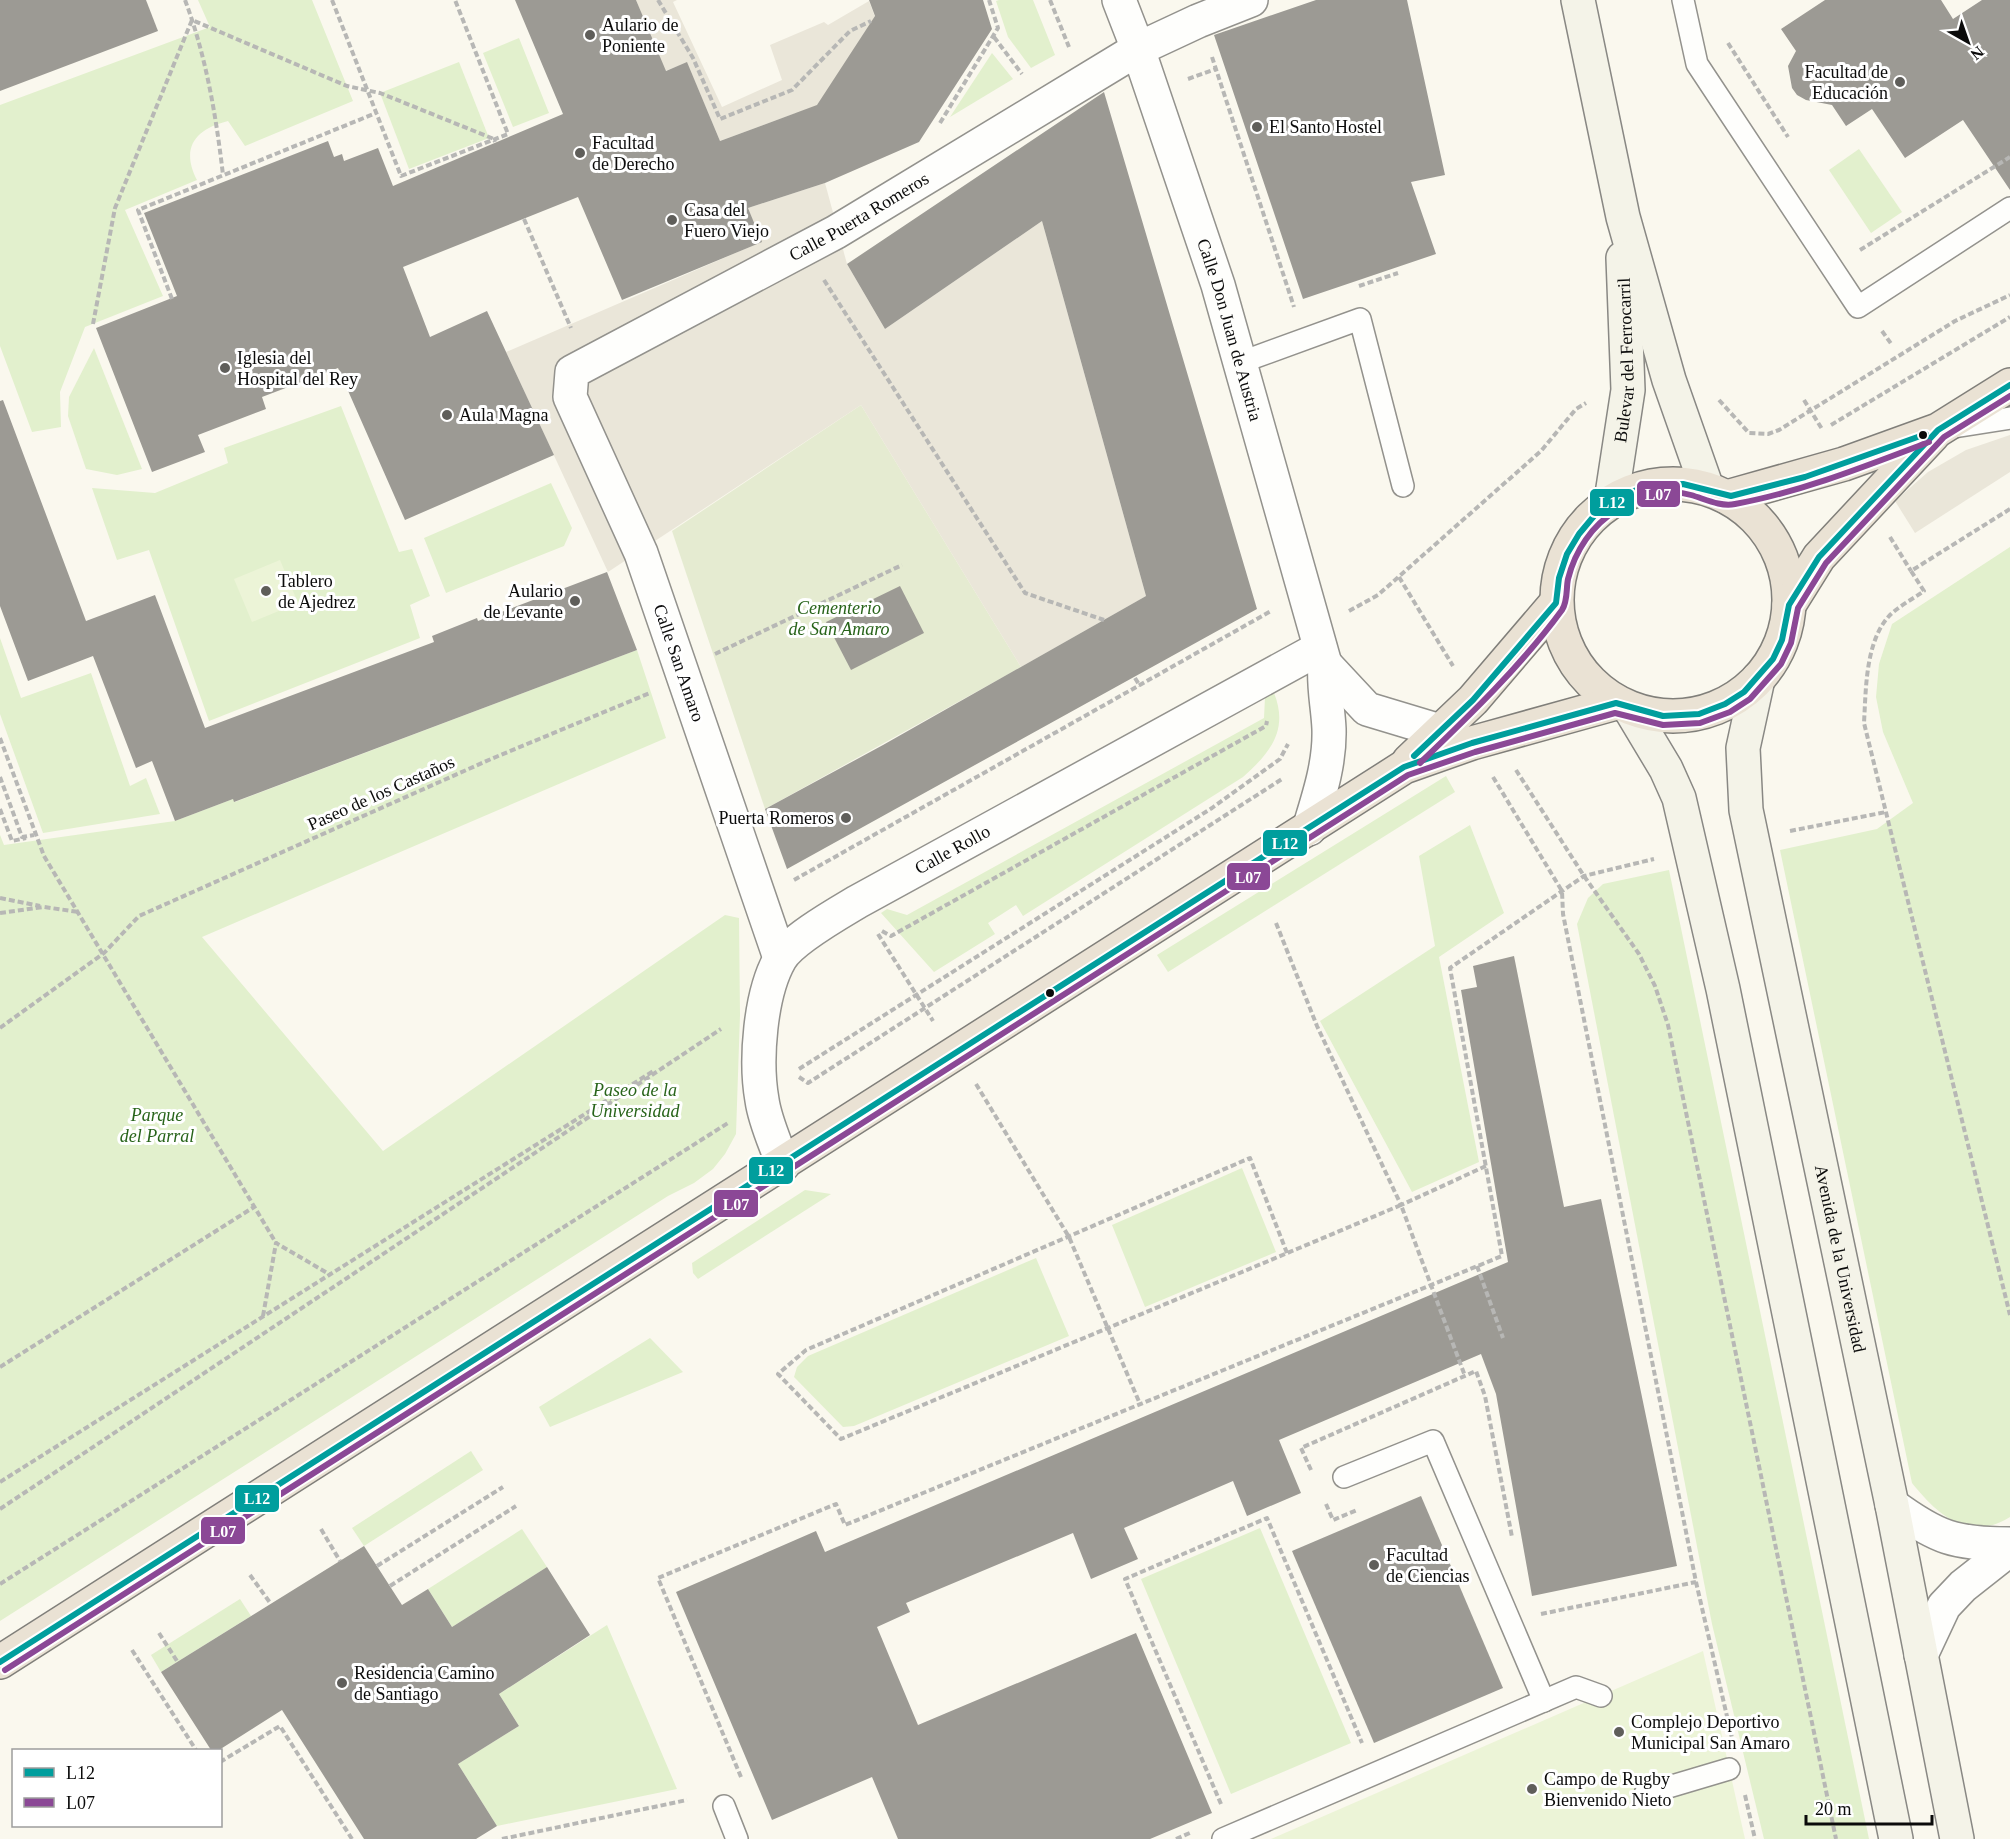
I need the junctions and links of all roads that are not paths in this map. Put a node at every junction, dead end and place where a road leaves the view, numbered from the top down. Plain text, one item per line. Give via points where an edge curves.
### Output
1 (1119, 0) edge
2 (1251, 0) edge
3 (1578, 0) edge
4 (1683, 0) edge
5 (1138, 49) junction
6 (2010, 208) edge
7 (1623, 217) junction
8 (1239, 363) junction
9 (580, 369) joint
10 (2010, 385) edge
11 (2010, 418) edge
12 (1938, 430) junction
13 (1403, 486) dead end
14 (1717, 492) junction
15 (1611, 501) junction
16 (1556, 603) junction
17 (1789, 605) junction
18 (1312, 642) junction
19 (1758, 679) junction
20 (1623, 706) junction
21 (1440, 731) junction
22 (1404, 767) junction
23 (1309, 829) junction
24 (780, 958) junction
25 (783, 1165) junction
26 (1344, 1477) dead end
27 (1892, 1505) junction
28 (2010, 1544) edge
29 (2010, 1549) edge
30 (1921, 1655) junction
31 (0, 1662) edge
32 (1601, 1696) dead end
33 (1544, 1701) junction
34 (1729, 1769) dead end
35 (1645, 1794) dead end
36 (724, 1806) dead end
37 (737, 1839) edge
38 (1222, 1839) edge
39 (1896, 1839) edge
40 (1957, 1839) edge

1 - 5 street, Calle Don Juan de Austria
2 - 5 street, Calle Puerta Romeros
3 - 7 main road, Bulevar del Ferrocarril
4 - 6 lane via 1697,64 1858,307
5 - 8 street, Calle Don Juan de Austria via 1218,285
5 - 9 street, Calle Puerta Romeros via 900,194
7 - 14 main road, Bulevar del Ferrocarril via 1669,380
7 - 15 main road, Bulevar del Ferrocarril via 1628,390
8 - 13 lane via 1360,319
8 - 18 street, Calle Don Juan de Austria
9 - 24 street, Calle San Amaro via 570,397 641,553
10 - 12 highway
11 - 12 lane
12 - 14 highway via 1844,464
12 - 17 highway via 1819,557
14 - 15 highway via 1664,484 1641,488
14 - 17 highway via 1751,514 1770,535 1784,567
15 - 16 highway via 1585,523 1566,552
16 - 20 highway via 1560,633 1572,661 1587,679
16 - 21 highway via 1473,700
17 - 19 highway via 1782,640
18 - 21 street, Calle Don Juan de Austria via 1367,709
18 - 23 street, Calle Don Juan de Austria via 1329,728 1327,767
18 - 24 street, Calle Rollo via 1281,683 857,902 818,925
19 - 20 highway via 1725,704 1699,714 1663,716
19 - 27 main road, Avenida de la Universidad via 1743,748 1746,810
20 - 22 highway via 1495,736
20 - 39 main road via 1666,769 1679,798 1723,989
21 - 22 highway
22 - 23 highway
23 - 25 highway
24 - 25 street via 762,1023 759,1059 762,1101
25 - 31 highway
26 - 33 lane via 1433,1441
27 - 28 street via 1920,1526 1947,1539
27 - 30 main road, Avenida de la Universidad
29 - 30 street via 1944,1606
30 - 40 main road, Avenida de la Universidad
32 - 33 lane via 1576,1688
33 - 38 lane
34 - 35 lane
36 - 37 lane

